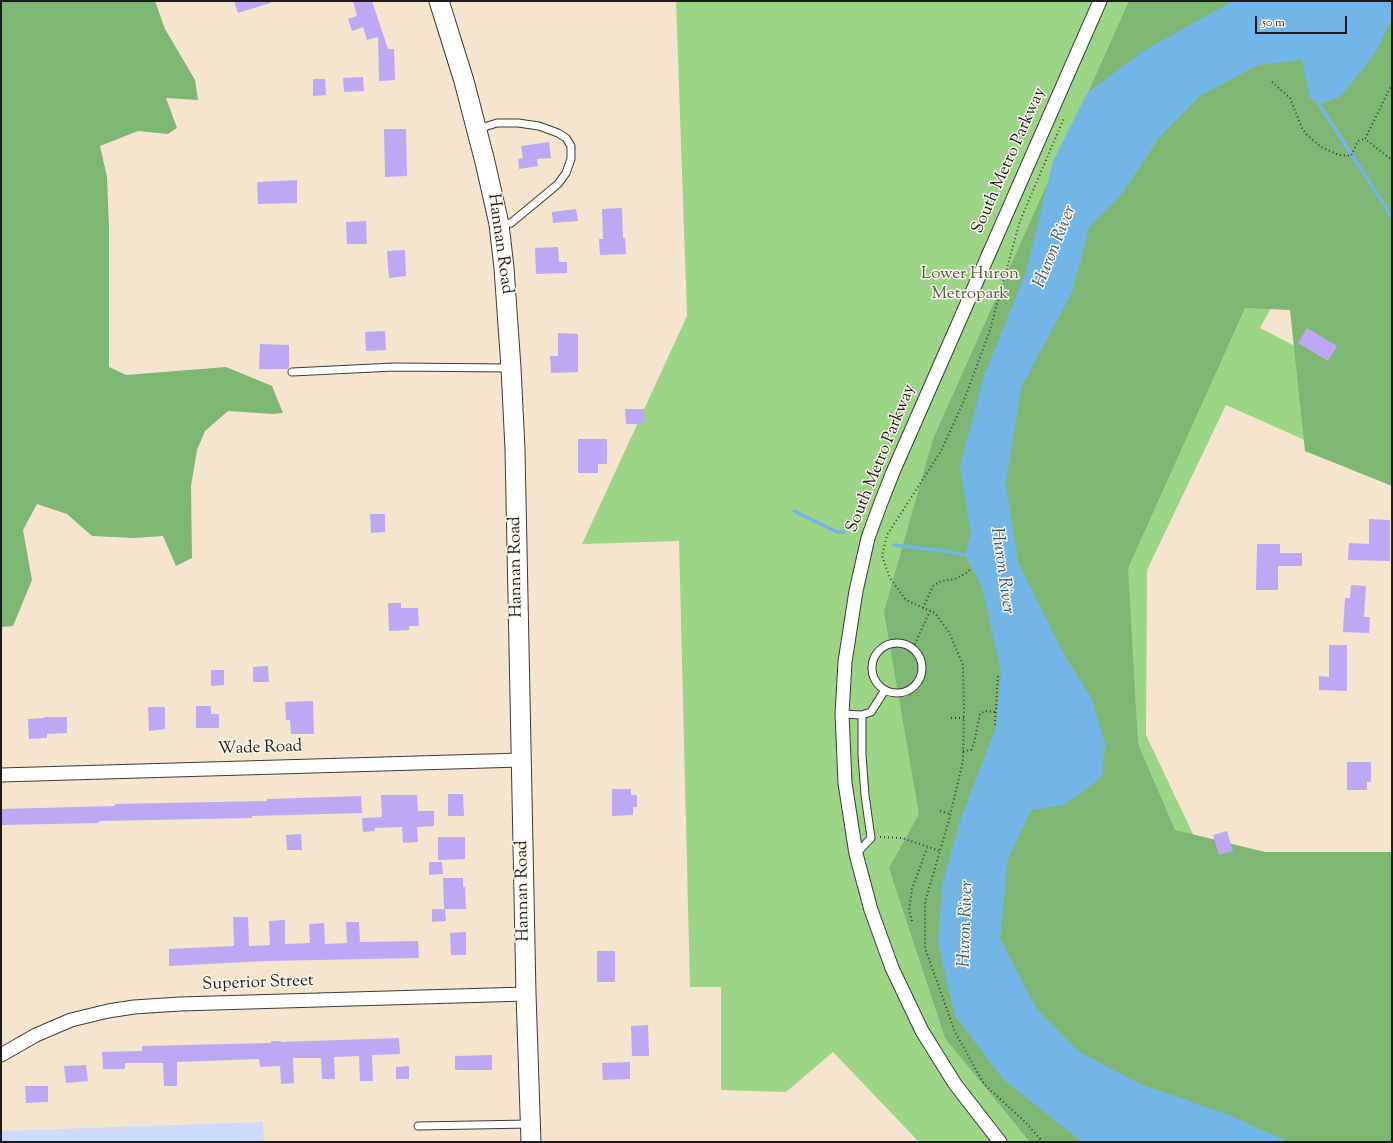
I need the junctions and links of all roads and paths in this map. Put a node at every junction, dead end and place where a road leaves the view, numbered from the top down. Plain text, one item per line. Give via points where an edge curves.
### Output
1 (439, 1) edge
2 (1100, 1) edge
3 (1272, 82) dead end
4 (1392, 84) edge
5 (1065, 115) dead end
6 (477, 129) junction
7 (1365, 139) junction
8 (1392, 160) edge
9 (499, 224) junction
10 (511, 368) junction
11 (292, 372) dead end
12 (972, 568) dead end
13 (923, 608) junction
14 (930, 611) junction
15 (913, 648) junction
16 (998, 674) dead end
17 (885, 690) junction
18 (996, 712) junction
19 (842, 714) junction
20 (862, 715) junction
21 (951, 718) dead end
22 (964, 718) junction
23 (995, 725) dead end
24 (963, 751) junction
25 (521, 760) junction
26 (1, 776) edge
27 (940, 811) dead end
28 (951, 814) junction
29 (871, 838) junction
30 (927, 848) junction
31 (940, 851) junction
32 (856, 854) junction
33 (912, 921) dead end
34 (526, 994) junction
35 (1, 1055) edge
36 (418, 1126) dead end
37 (530, 1133) edge
38 (1000, 1142) edge
39 (1043, 1142) edge

1 - 6 street, Hannan Road
2 - 19 street, South Metro Parkway via 893,472 868,538 854,598 845,662
3 - 7 path via 1290,98 1302,128 1321,147 1339,155 1351,156 1358,141
4 - 7 path
5 - 13 path via 1020,221 989,334 963,403 941,451 888,536 882,556 890,578 906,600
6 - 9 street, Hannan Road
6 - 9 lane via 497,123 539,126 566,138 570,146 571,159 566,173 558,184 511,223
7 - 8 path
9 - 10 street, Hannan Road
10 - 11 lane via 394,367
10 - 25 street, Hannan Road
12 - 13 path via 955,579 941,581 933,586
13 - 14 path
14 - 15 path
14 - 22 path via 949,632 963,665
15 - 17 lane via 923,667 919,682 906,692 897,694
15 - 17 lane via 896,643 881,649 876,655 872,672 875,681
16 - 18 path
17 - 20 lane via 871,712
18 - 23 path
18 - 24 path via 985,711 980,714 971,750
19 - 20 lane
19 - 32 street, South Metro Parkway via 845,783
20 - 29 lane via 863,769
21 - 22 path
22 - 24 path
24 - 28 path
25 - 26 street, Wade Road
25 - 34 street, Hannan Road
27 - 28 path
28 - 31 path
29 - 30 path via 902,838
29 - 32 lane
30 - 31 path
30 - 33 path via 912,889 909,910
31 - 39 path via 925,902 925,948 934,977 955,1032 984,1084
32 - 38 street, South Metro Parkway via 880,938 909,1006 937,1058
34 - 35 street, Superior Street via 134,1007 71,1020 36,1035
34 - 37 street, Hannan Road
36 - 37 lane

